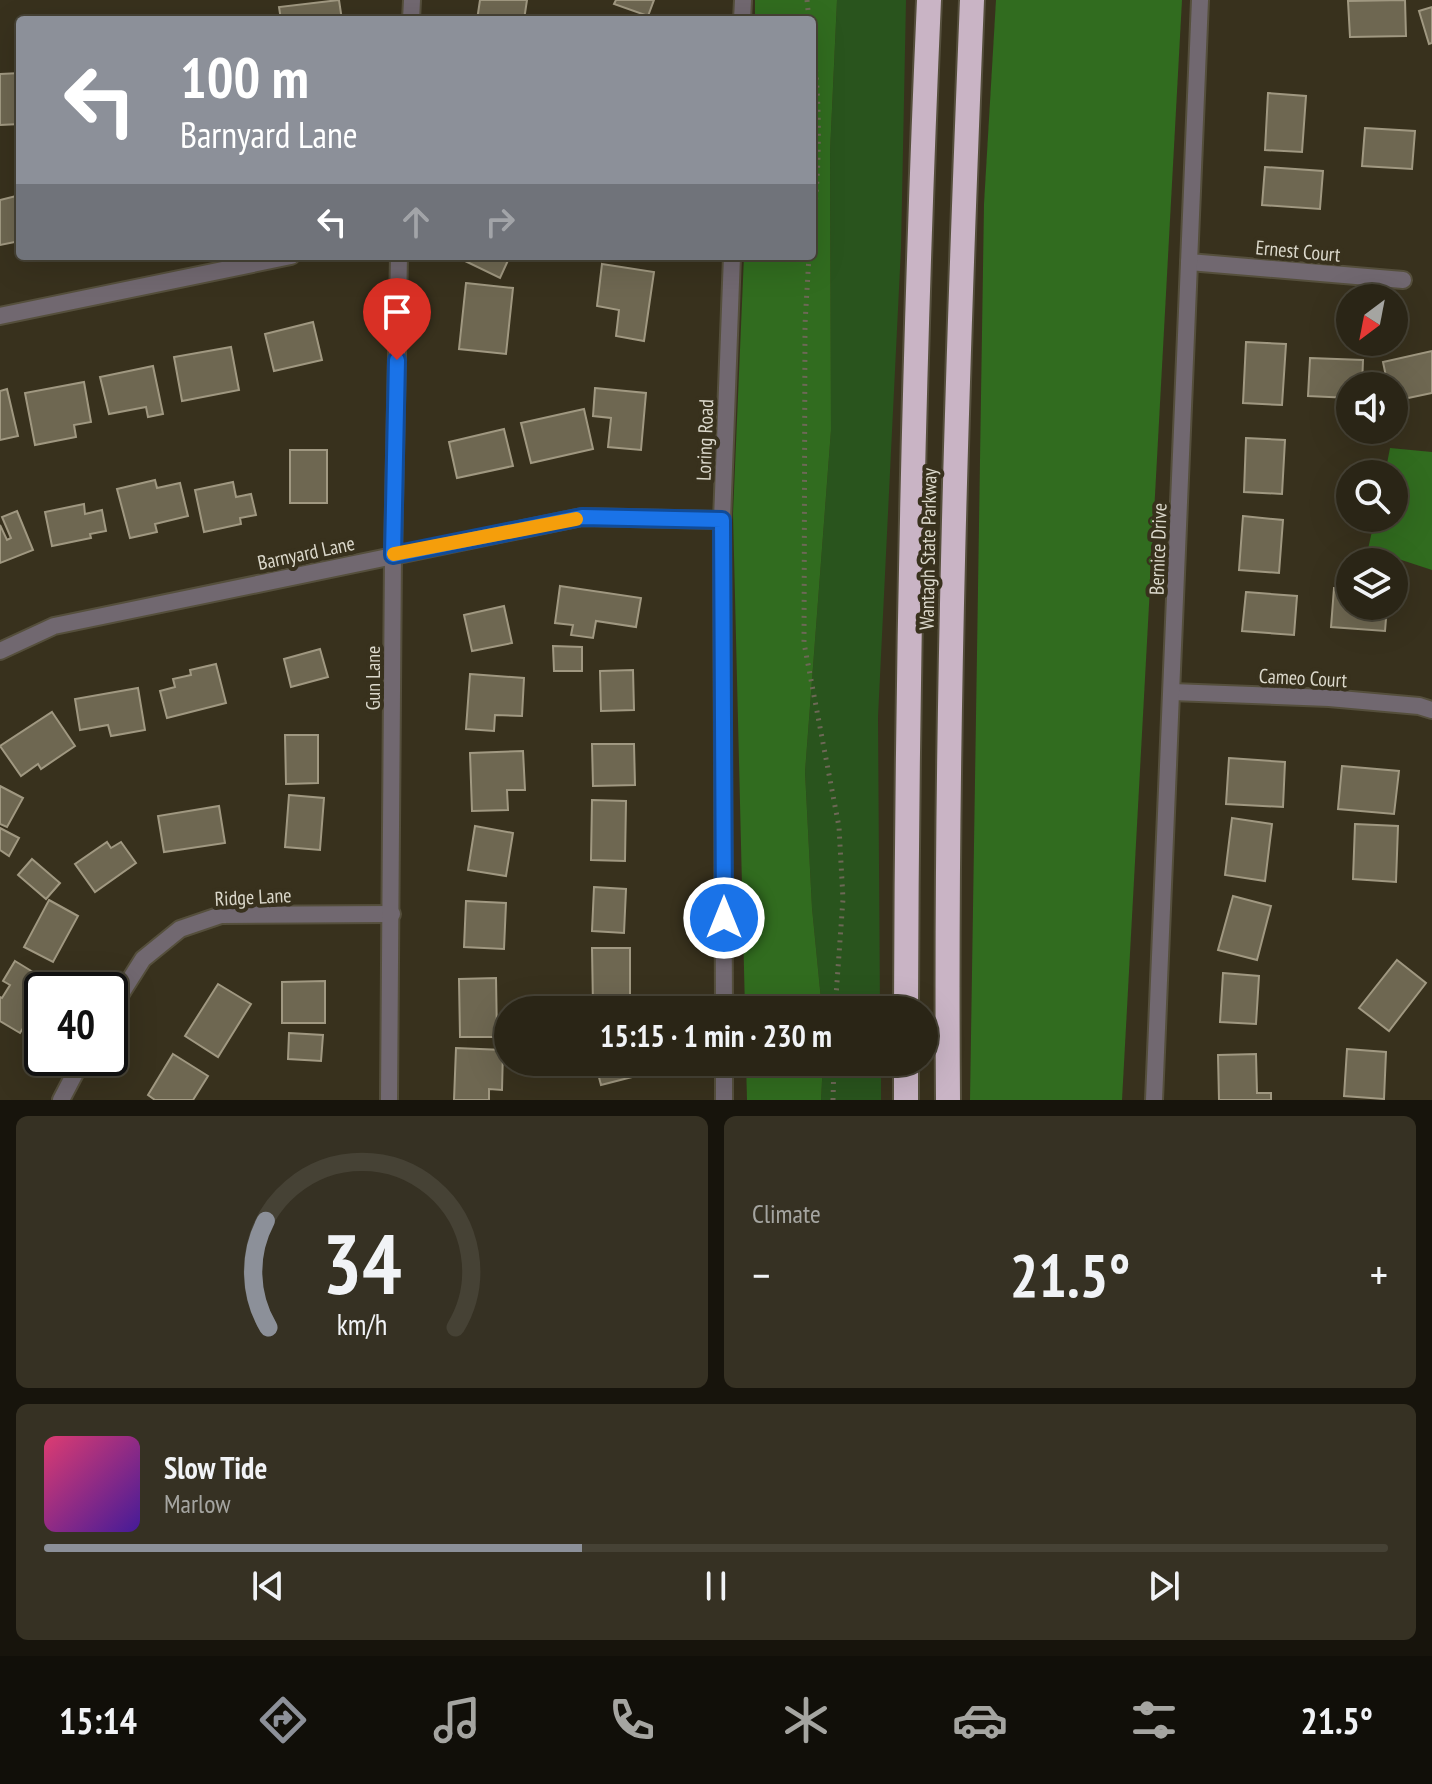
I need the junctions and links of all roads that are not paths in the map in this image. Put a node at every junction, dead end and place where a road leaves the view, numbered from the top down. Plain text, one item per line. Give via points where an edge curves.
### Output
1 (929, 0) edge
2 (972, 0) edge
3 (1200, 0) edge
4 (272, 260) edge
5 (399, 260) edge
6 (732, 260) edge
7 (1189, 262) junction
8 (1403, 280) dead end
9 (0, 316) edge
10 (722, 520) junction
11 (393, 555) junction
12 (0, 651) edge
13 (1172, 692) junction
14 (1432, 710) edge
15 (392, 914) junction
16 (128, 983) edge
17 (724, 996) edge
18 (906, 996) edge
19 (74, 1076) edge
20 (724, 1076) edge
21 (906, 1076) edge
22 (61, 1100) edge
23 (389, 1100) edge
24 (724, 1100) edge
25 (906, 1100) edge
26 (948, 1100) edge
27 (1154, 1100) edge

1 - 18 highway, Wantagh State Parkway via 908,665
2 - 26 highway, Wantagh State Parkway via 950,604
3 - 7 street, Bernice Drive
4 - 9 street
5 - 11 street, Gun Lane
6 - 10 street, Loring Road
7 - 8 street, Ernest Court
7 - 13 street, Bernice Drive
10 - 11 street, Barnyard Lane via 582,517
10 - 17 street, Loring Road
11 - 12 street, Barnyard Lane via 54,626
11 - 15 street, Gun Lane
13 - 14 street, Cameo Court via 1329,698
13 - 27 street, Bernice Drive
15 - 16 street, Ridge Lane via 221,915 180,929 143,959
15 - 23 street, Gun Lane
19 - 22 street
20 - 24 street
21 - 25 highway

